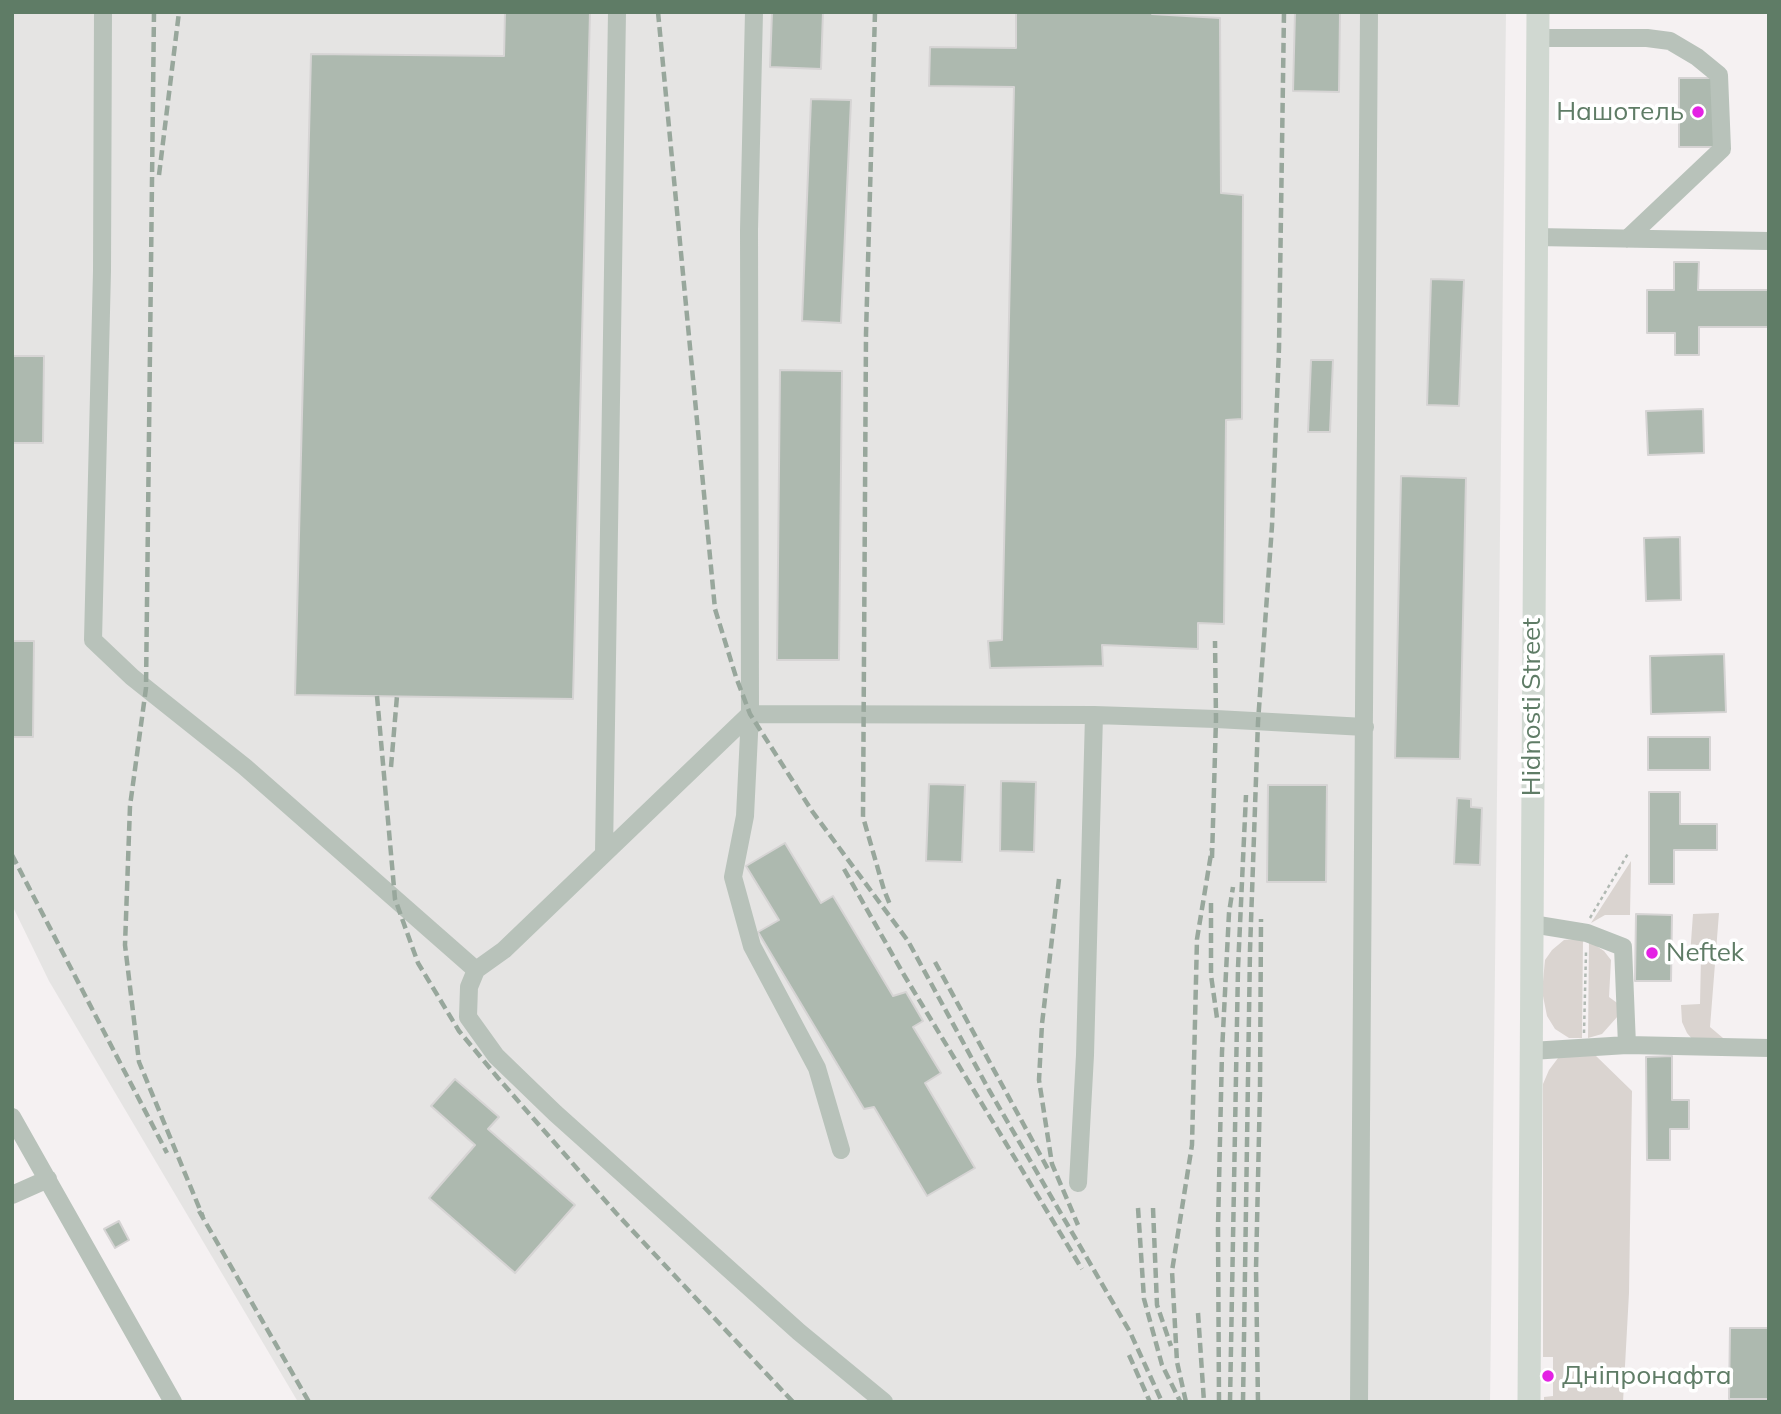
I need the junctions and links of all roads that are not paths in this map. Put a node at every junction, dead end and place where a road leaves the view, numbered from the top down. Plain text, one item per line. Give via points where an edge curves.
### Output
1 (103, 12) edge
2 (617, 12) edge
3 (754, 12) edge
4 (1369, 12) edge
5 (1538, 12) edge
6 (1538, 38) junction
7 (1535, 237) junction
8 (1627, 239) junction
9 (1769, 241) edge
10 (750, 714) junction
11 (1094, 715) junction
12 (1365, 727) junction
13 (604, 853) junction
14 (1532, 924) junction
15 (476, 970) junction
16 (1627, 1045) junction
17 (1769, 1048) edge
18 (1531, 1051) junction
19 (12, 1117) edge
20 (841, 1150) dead end
21 (48, 1179) junction
22 (1078, 1183) dead end
23 (12, 1195) edge
24 (173, 1402) edge
25 (884, 1402) edge
26 (1359, 1402) edge
27 (1529, 1402) edge

1 - 15 street via 93,640
2 - 13 street
3 - 10 street
4 - 12 street
5 - 6 main road, Hidnosti Street
6 - 7 main road, Hidnosti Street
6 - 8 street via 1670,41 1719,75 1723,149
7 - 8 street
7 - 14 main road, Hidnosti Street
8 - 9 street
10 - 11 street
10 - 13 street
10 - 20 street via 745,816 733,877 752,946 817,1068
11 - 12 street
11 - 22 street
12 - 26 street
13 - 15 street via 504,950
14 - 16 street via 1587,933 1623,947
14 - 18 main road, Hidnosti Street
15 - 25 street via 469,987 468,1017 496,1056 799,1332
16 - 17 street
16 - 18 street
18 - 27 main road, Hidnosti Street
19 - 21 street
21 - 23 street
21 - 24 street

